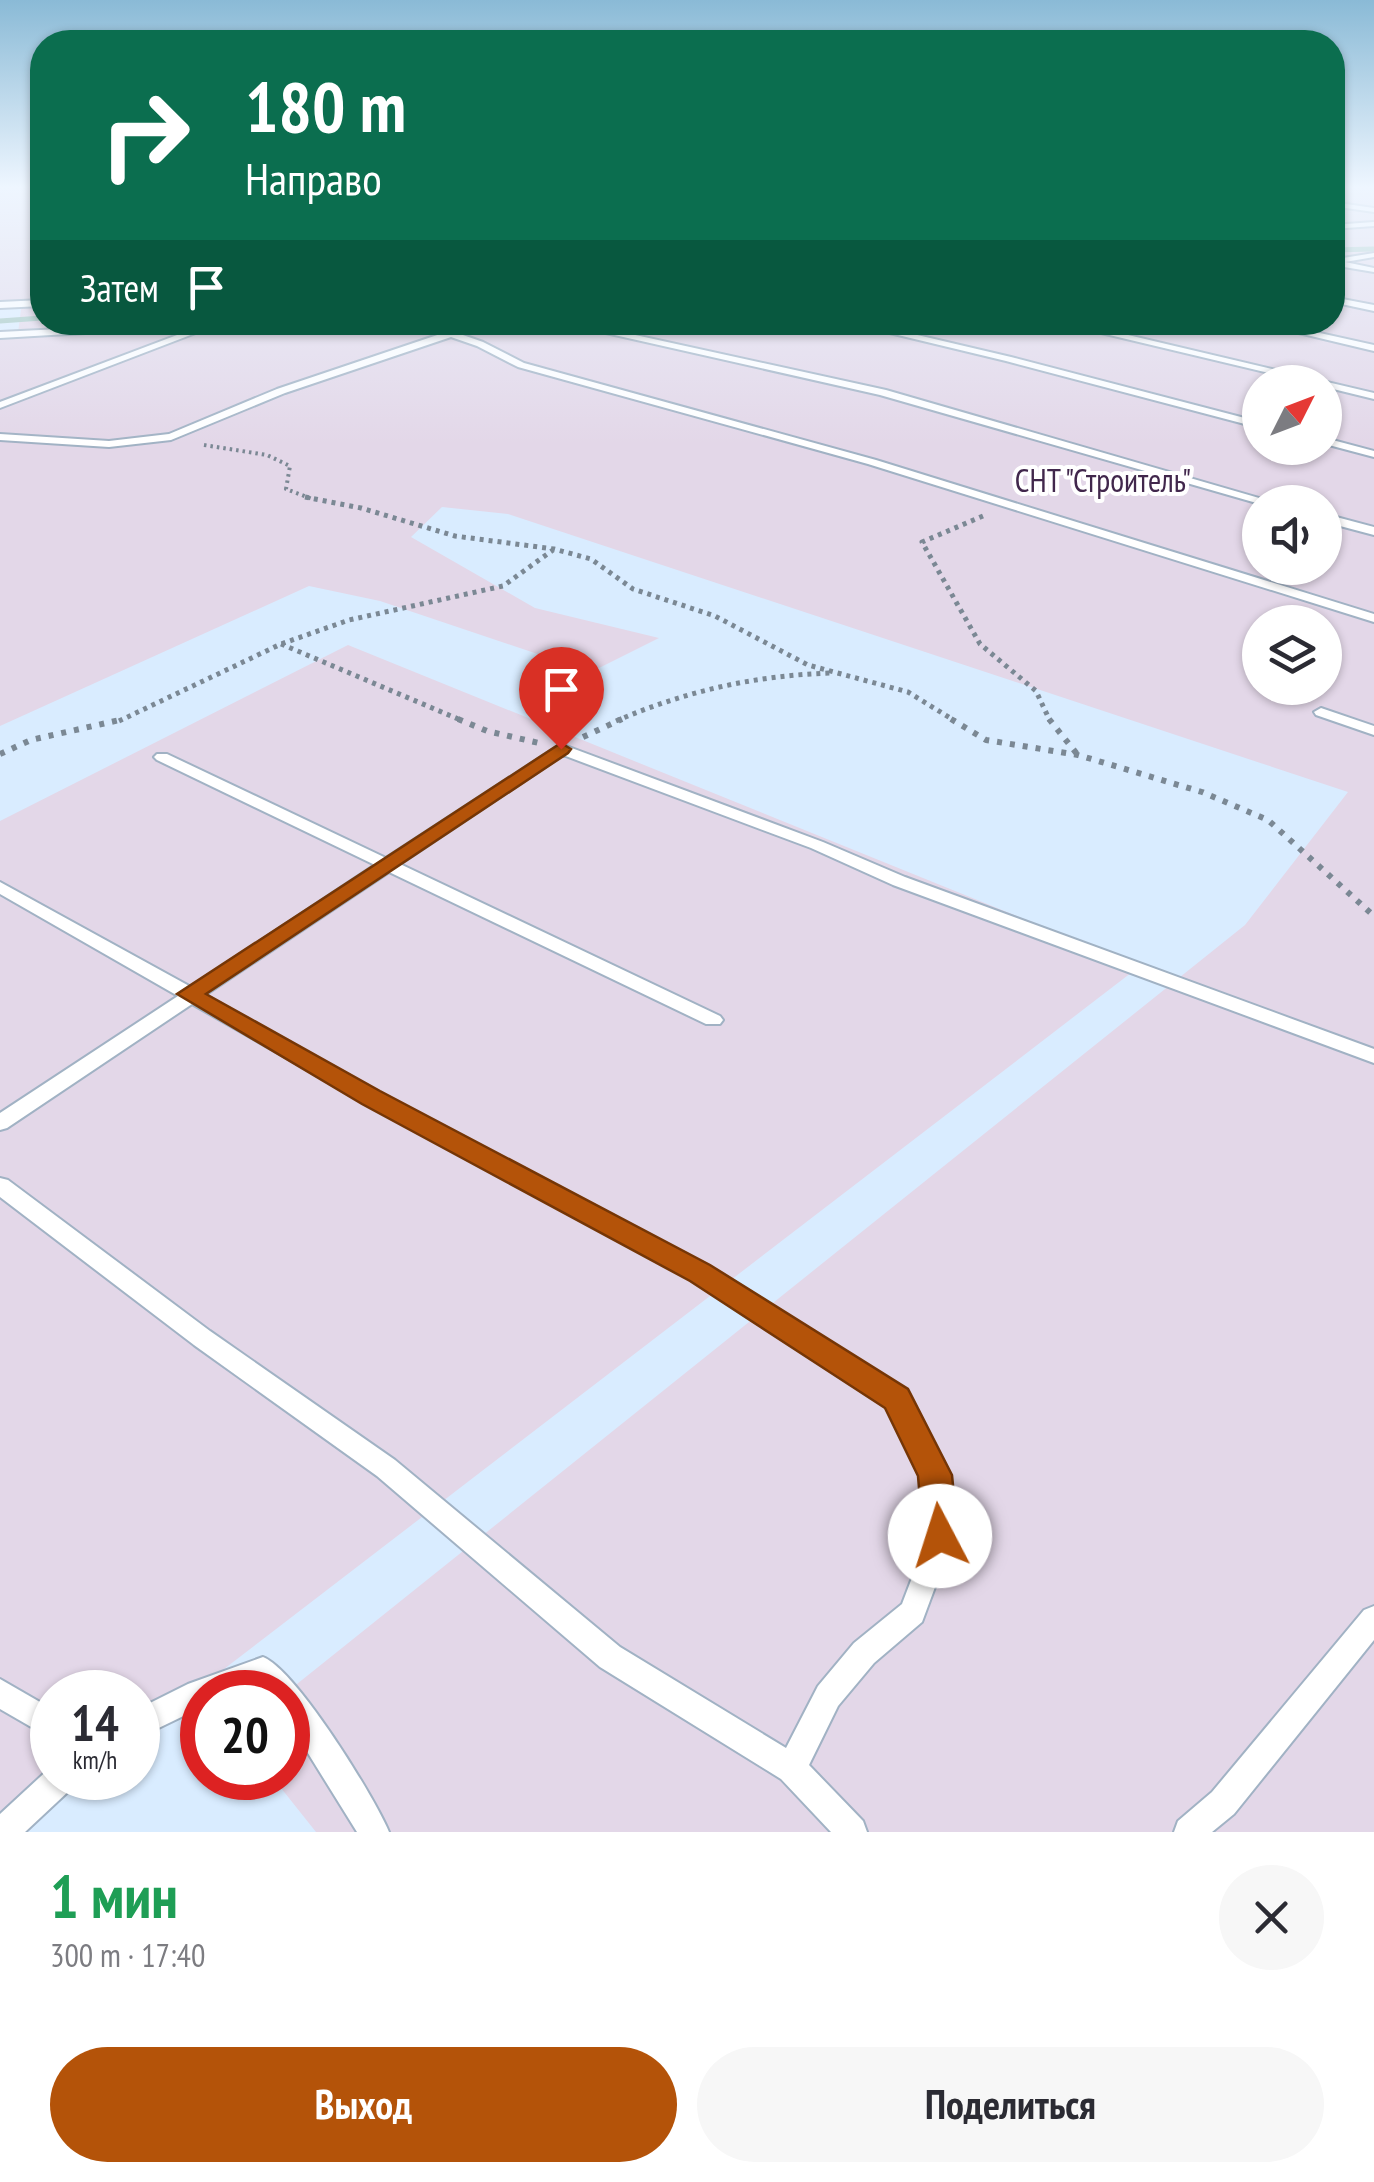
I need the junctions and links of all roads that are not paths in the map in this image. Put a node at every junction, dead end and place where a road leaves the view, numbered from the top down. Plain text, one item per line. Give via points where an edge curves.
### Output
1 (1345, 302) edge
2 (30, 304) edge
3 (0, 305) edge
4 (1374, 308) edge
5 (30, 334) edge
6 (0, 335) edge
7 (186, 335) edge
8 (447, 335) edge
9 (453, 335) edge
10 (621, 335) edge
11 (900, 335) edge
12 (1115, 335) edge
13 (1315, 335) edge
14 (1374, 348) edge
15 (1244, 365) edge
16 (1342, 388) edge
17 (1374, 396) edge
18 (0, 404) edge
19 (1242, 420) edge
20 (0, 438) edge
21 (1342, 446) edge
22 (1374, 454) edge
23 (1242, 495) edge
24 (1342, 523) edge
25 (1374, 531) edge
26 (1374, 618) edge
27 (1320, 712) dead end
28 (1374, 731) edge
29 (162, 757) dead end
30 (388, 865) junction
31 (0, 887) edge
32 (189, 994) junction
33 (713, 1020) dead end
34 (1374, 1056) edge
35 (0, 1123) edge
36 (0, 1186) edge
37 (1374, 1619) edge
38 (0, 1693) edge
39 (30, 1711) edge
40 (310, 1728) edge
41 (792, 1768) junction
42 (37, 1800) edge
43 (3, 1832) edge
44 (374, 1832) edge
45 (852, 1832) edge
46 (1188, 1832) edge

1 - 4 lane
2 - 3 lane
5 - 6 lane
7 - 18 lane
8 - 20 lane via 280,391 171,437 109,444
9 - 26 lane via 520,364 1010,504
10 - 23 lane via 882,392
11 - 19 lane
12 - 15 lane
13 - 14 lane
16 - 17 lane
21 - 22 lane
24 - 25 lane
27 - 28 lane
29 - 30 lane
30 - 32 lane
30 - 33 lane
30 - 34 lane via 561,749
31 - 32 lane
32 - 35 lane
32 - 41 lane via 700,1273 896,1398 935,1475 940,1536 912,1613 828,1696
36 - 41 lane via 386,1468 610,1657
37 - 46 lane via 1223,1804
38 - 39 lane
40 - 44 lane
41 - 45 lane
42 - 43 lane

